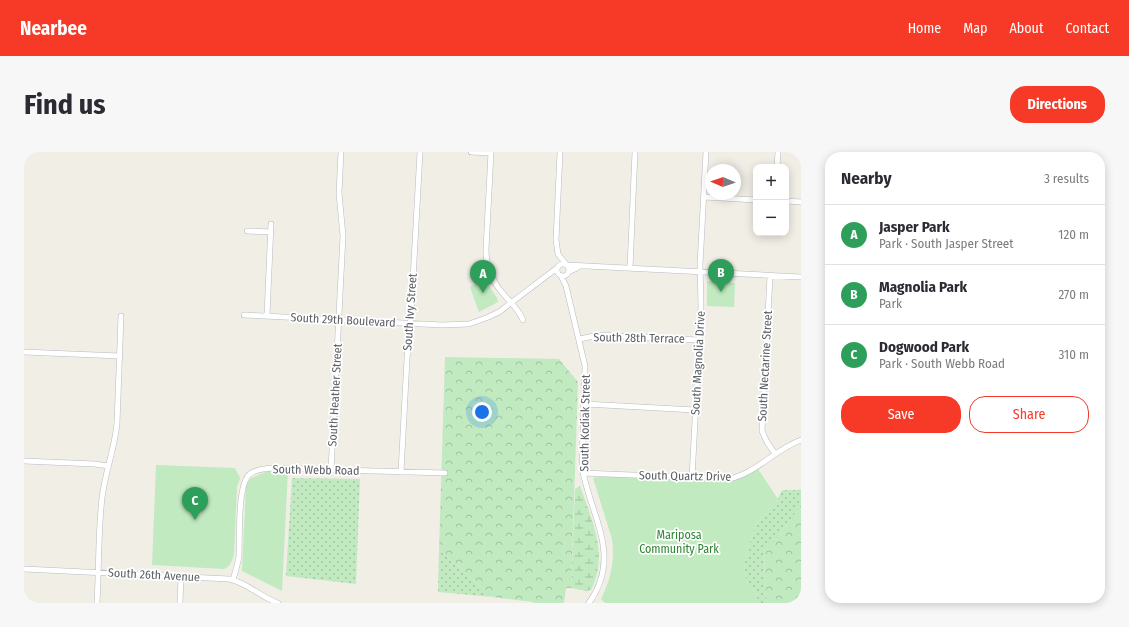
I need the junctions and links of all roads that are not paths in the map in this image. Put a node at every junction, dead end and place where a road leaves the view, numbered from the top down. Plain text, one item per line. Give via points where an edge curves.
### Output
1 (340, 152) edge
2 (420, 152) edge
3 (471, 152) edge
4 (491, 152) edge
5 (560, 152) edge
6 (635, 152) edge
7 (706, 152) edge
8 (778, 152) edge
9 (777, 164) edge
10 (704, 197) junction
11 (753, 200) edge
12 (789, 201) edge
13 (801, 202) edge
14 (271, 224) dead end
15 (247, 231) dead end
16 (271, 232) junction
17 (558, 254) junction
18 (567, 265) junction
19 (557, 266) junction
20 (579, 266) junction
21 (630, 268) junction
22 (700, 272) junction
23 (568, 273) junction
24 (548, 275) junction
25 (560, 275) junction
26 (770, 276) junction
27 (801, 277) edge
28 (566, 286) junction
29 (512, 303) junction
30 (244, 315) dead end
31 (267, 315) junction
32 (121, 316) dead end
33 (339, 320) junction
34 (523, 320) dead end
35 (411, 323) junction
36 (580, 340) junction
37 (699, 340) junction
38 (24, 352) edge
39 (120, 356) junction
40 (585, 404) junction
41 (695, 410) junction
42 (801, 440) edge
43 (774, 454) junction
44 (24, 461) edge
45 (108, 466) junction
46 (331, 470) junction
47 (401, 472) junction
48 (444, 473) dead end
49 (583, 473) junction
50 (692, 478) junction
51 (24, 569) edge
52 (99, 572) junction
53 (181, 577) junction
54 (233, 580) junction
55 (97, 603) edge
56 (180, 603) edge
57 (278, 603) edge
58 (589, 603) edge

1 - 33 street, South Heather Street via 339,201 343,236
2 - 35 street, South Ivy Street
3 - 4 street
4 - 29 street via 487,263 492,280
5 - 17 street via 555,233
6 - 21 street
7 - 10 street, South Magnolia Drive
8 - 9 street
10 - 11 street
10 - 22 street, South Magnolia Drive
12 - 13 street
14 - 16 street
15 - 16 street
16 - 31 street
17 - 18 street
17 - 19 street
18 - 19 street via 563,263
18 - 20 street
18 - 23 street
19 - 24 street, South 29th Boulevard
19 - 25 street
20 - 21 street
20 - 23 street
21 - 22 street
22 - 26 street
22 - 37 street, South Magnolia Drive
23 - 25 street
23 - 28 street, South Kodiak Street
24 - 25 street
24 - 29 street, South 29th Boulevard
25 - 28 street, South Kodiak Street
26 - 27 street
26 - 43 street, South Nectarine Street via 762,431
28 - 36 street, South Kodiak Street
29 - 34 street
29 - 35 street, South 29th Boulevard via 499,312 469,324
30 - 31 street, South 29th Boulevard
31 - 33 street, South 29th Boulevard
32 - 39 street
33 - 35 street, South 29th Boulevard
33 - 46 street, South Heather Street
35 - 47 street, South Ivy Street
36 - 37 street, South 28th Terrace via 598,335
36 - 40 street, South Kodiak Street via 586,374
37 - 41 street, South Magnolia Drive
38 - 39 street
39 - 45 street via 116,439
40 - 41 street
40 - 49 street, South Kodiak Street
41 - 50 street, South Magnolia Drive
42 - 43 street, South Quartz Drive
43 - 50 street, South Quartz Drive via 736,478
44 - 45 street
45 - 52 street via 102,499
46 - 47 street, South Webb Road
46 - 54 street, South Webb Road via 271,468 249,474 242,489 238,557
47 - 48 street, South Webb Road
49 - 50 street, South Quartz Drive
49 - 58 street, South Kodiak Street via 604,549 600,581
51 - 52 street, South 26th Avenue
52 - 53 street, South 26th Avenue
52 - 55 street
53 - 54 street, South 26th Avenue
53 - 56 street
54 - 57 street, South 26th Avenue

